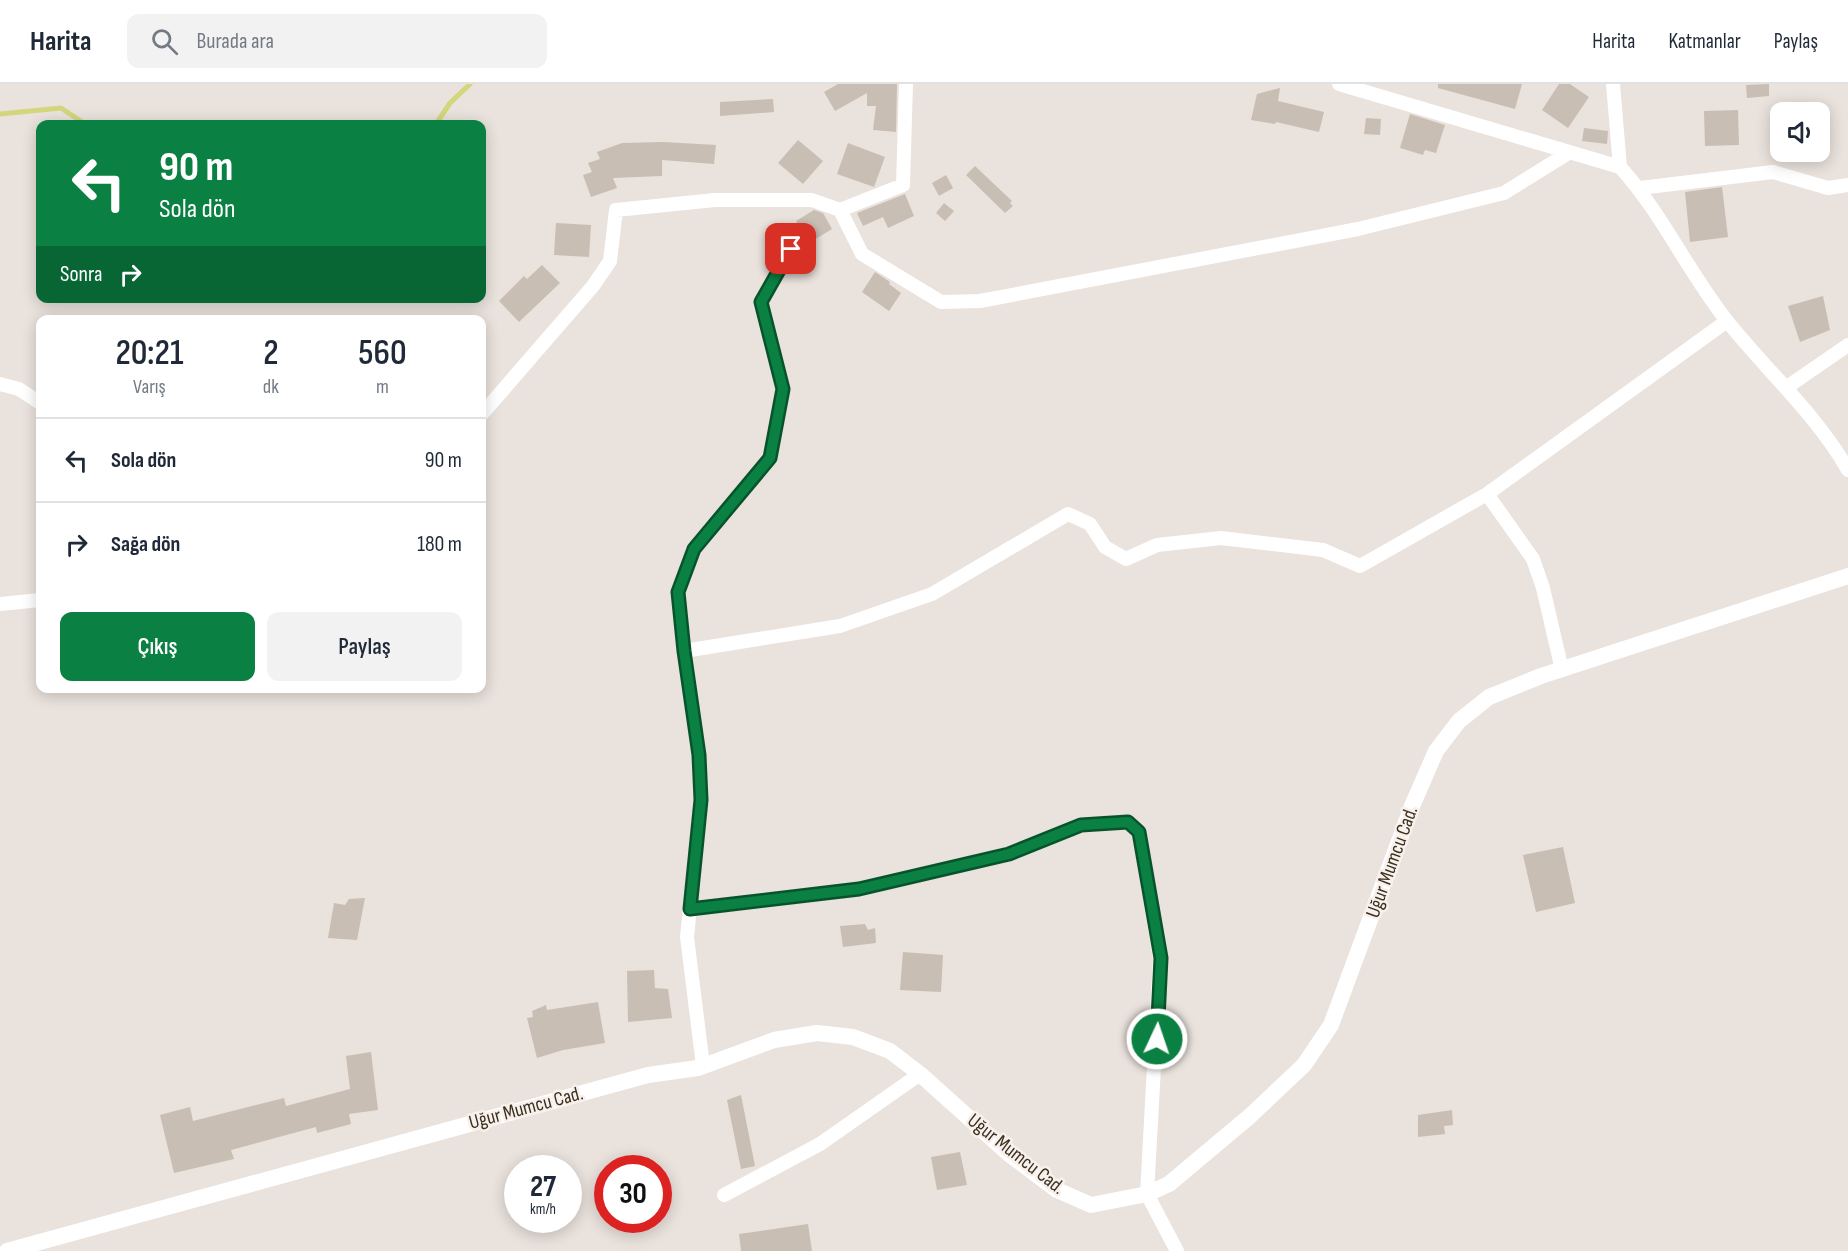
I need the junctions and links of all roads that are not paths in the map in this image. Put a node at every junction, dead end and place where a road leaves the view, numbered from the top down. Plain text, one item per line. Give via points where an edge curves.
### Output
1 (906, 84) edge
2 (1339, 84) edge
3 (1613, 84) edge
4 (1570, 152) junction
5 (1620, 167) junction
6 (1848, 185) edge
7 (1640, 188) junction
8 (840, 210) junction
9 (791, 249) dead end
10 (1727, 321) junction
11 (1848, 345) edge
12 (0, 384) edge
13 (1787, 387) junction
14 (36, 400) edge
15 (486, 409) edge
16 (1848, 470) edge
17 (1487, 494) junction
18 (1848, 576) edge
19 (36, 600) edge
20 (0, 604) edge
21 (684, 651) junction
22 (1562, 670) junction
23 (690, 909) junction
24 (703, 1066) junction
25 (920, 1074) junction
26 (1147, 1194) junction
27 (724, 1195) dead end
28 (7, 1251) edge
29 (1177, 1251) edge

1 - 8 street via 903,185
2 - 4 street
3 - 5 street
4 - 5 street
4 - 8 street via 1504,193 1358,229 980,301 941,302 862,254
5 - 7 street
6 - 7 street via 1828,188 1773,172
7 - 10 street via 1672,243
8 - 15 street via 812,200 714,200 616,210 610,261
9 - 21 street via 761,302 783,389 770,458 694,549 678,592
10 - 13 street
10 - 17 street
11 - 13 street
12 - 14 street via 19,389
13 - 16 street
17 - 21 street via 1360,566 1323,550 1221,537 1156,545 1126,559 1105,547 1090,524 1068,514 932,594 840,626
17 - 22 street via 1533,558
18 - 22 street, Uğur Mumcu Cad.
19 - 20 street
21 - 23 street via 699,755 701,800
22 - 26 street, Uğur Mumcu Cad. via 1490,697 1459,722 1436,752 1412,806 1331,1025 1304,1065 1169,1184
23 - 24 street via 687,937
23 - 26 street via 859,889 1009,854 1081,825 1128,822 1139,832 1161,958
24 - 25 street, Uğur Mumcu Cad. via 774,1040 817,1033 853,1037 890,1051
24 - 28 street, Uğur Mumcu Cad. via 648,1075
25 - 26 street, Uğur Mumcu Cad. via 1009,1154 1057,1190 1091,1205
25 - 27 street via 820,1144
26 - 29 street

